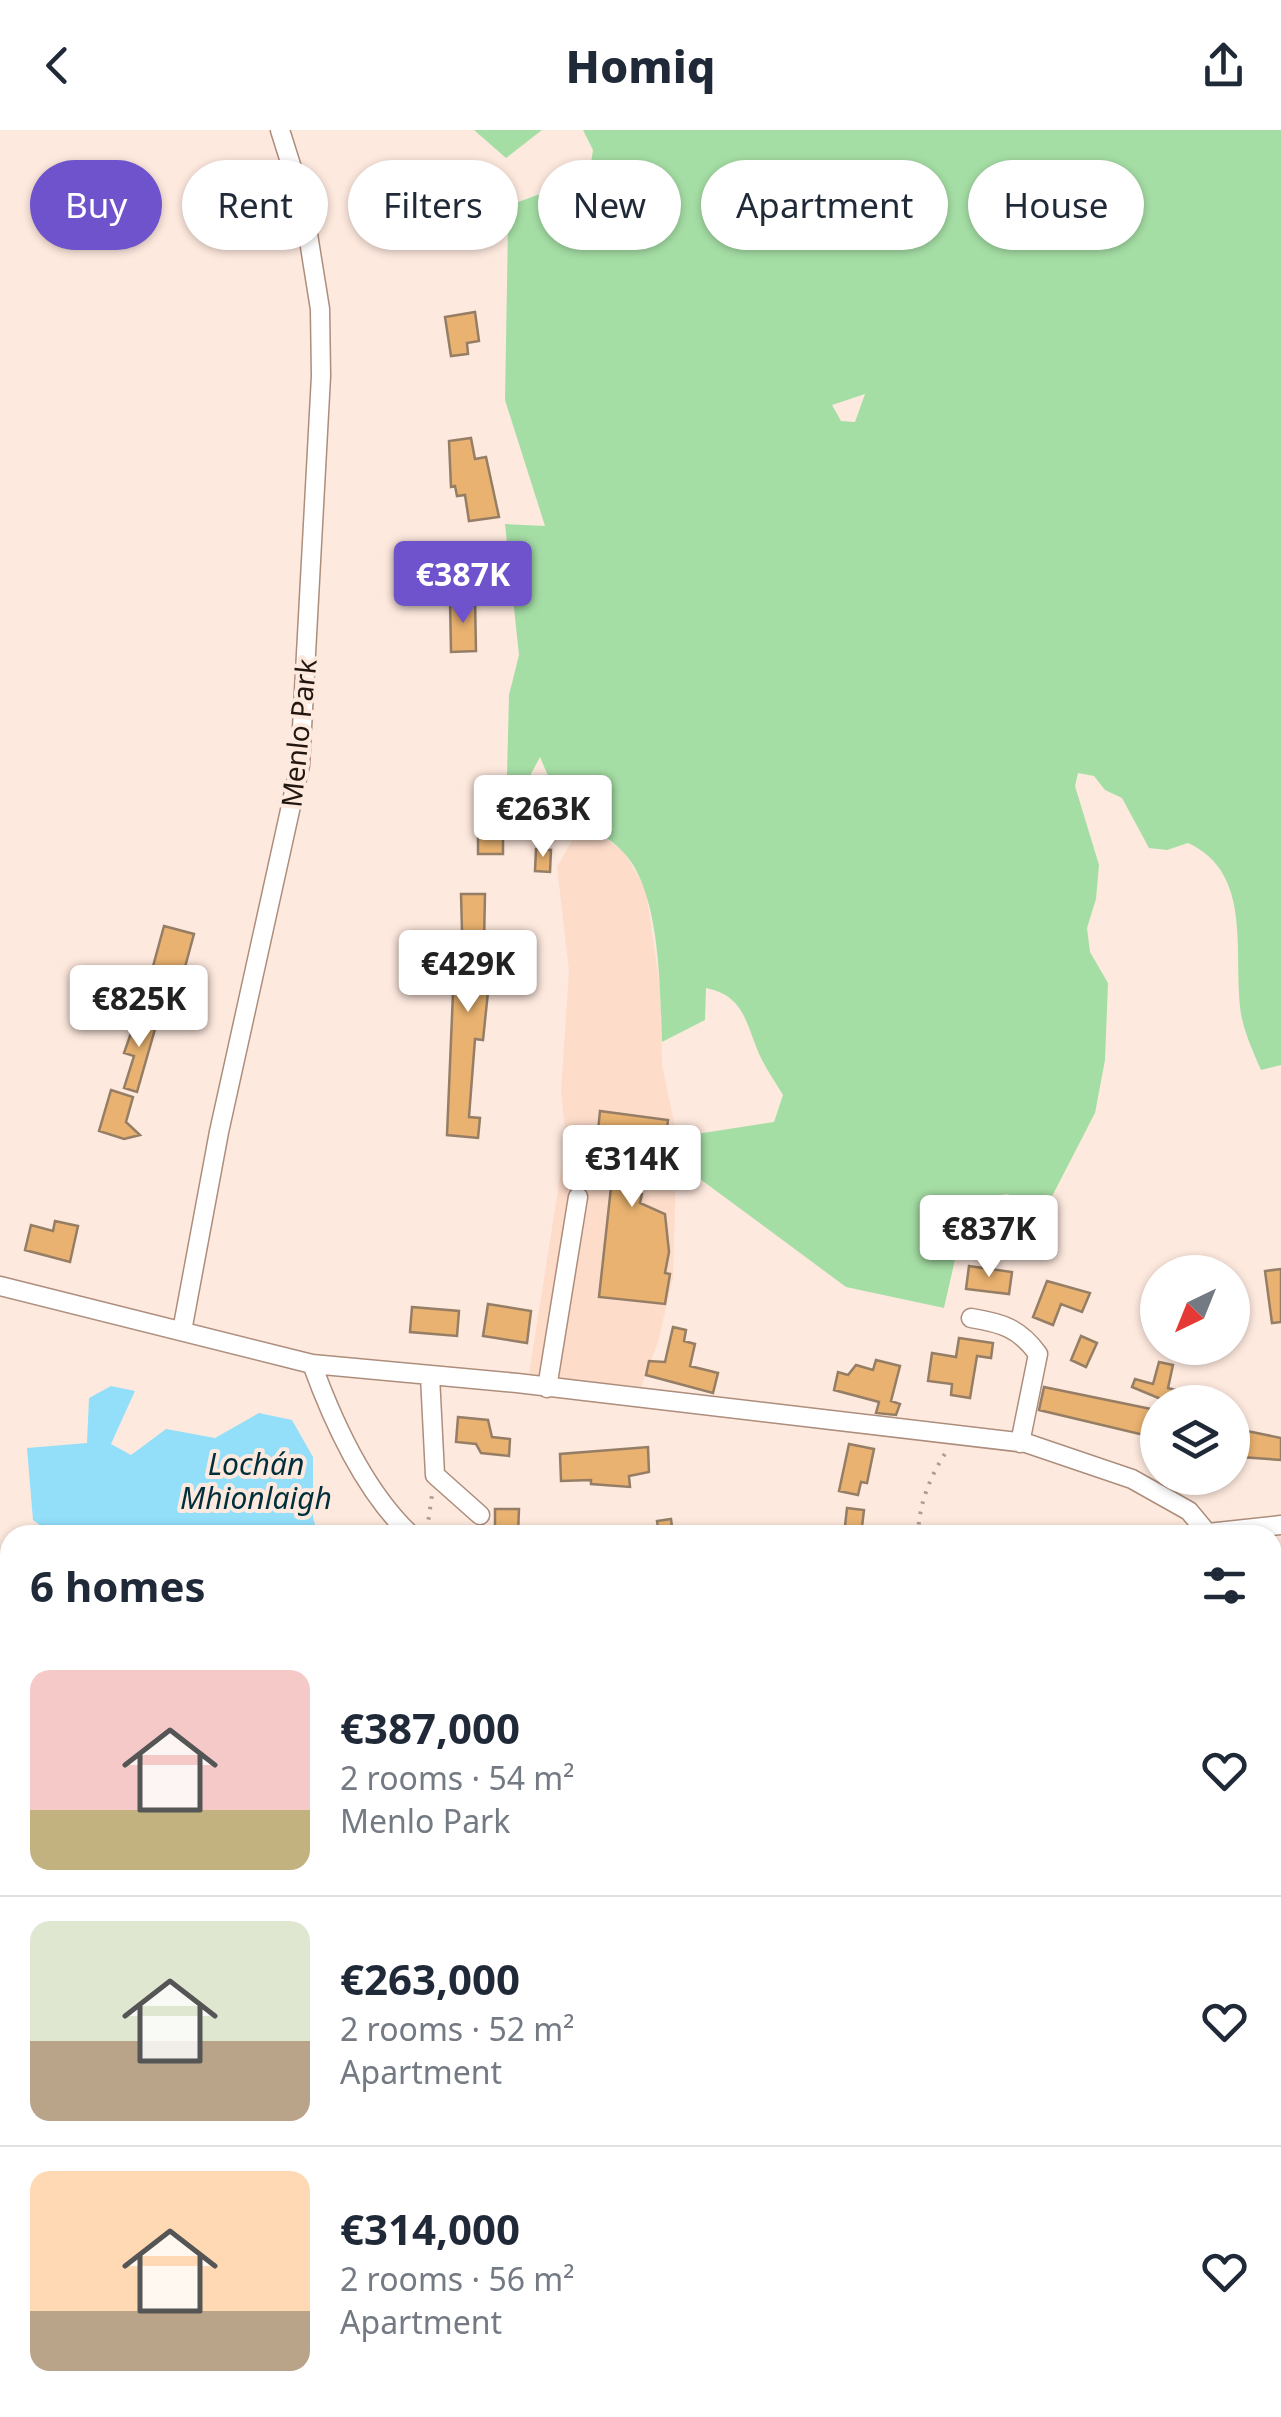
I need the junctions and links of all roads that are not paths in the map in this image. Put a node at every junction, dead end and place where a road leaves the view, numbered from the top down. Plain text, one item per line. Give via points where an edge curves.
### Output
1 (280, 130) edge
2 (578, 1198) dead end
3 (0, 1286) edge
4 (971, 1318) dead end
5 (182, 1331) junction
6 (312, 1364) junction
7 (430, 1376) junction
8 (547, 1388) junction
9 (1020, 1443) junction
10 (480, 1515) dead end
11 (400, 1525) edge
12 (1201, 1525) edge

1 - 5 street, Menlo Park via 303,204 320,310 300,764
2 - 8 street
3 - 5 street
4 - 9 street via 1005,1324 1038,1354
5 - 6 street
6 - 7 street
6 - 11 street via 368,1480
7 - 8 street
7 - 10 street via 435,1475
8 - 9 street
9 - 12 street via 1132,1478

